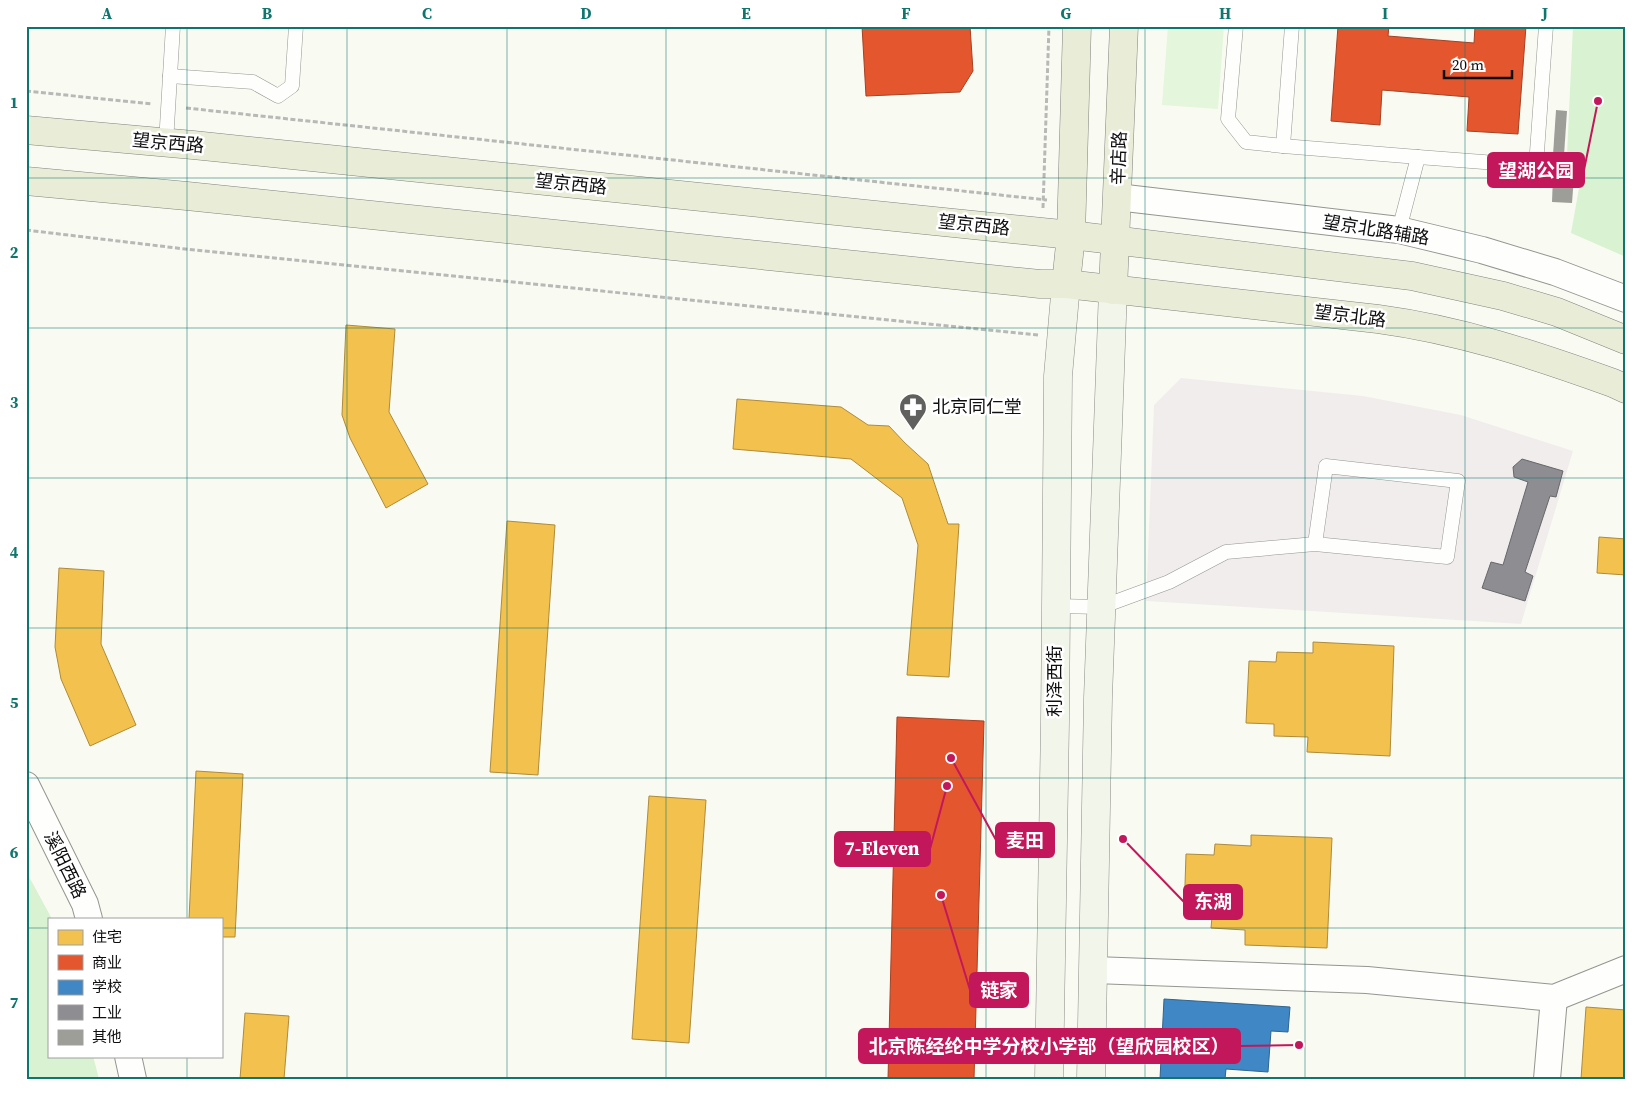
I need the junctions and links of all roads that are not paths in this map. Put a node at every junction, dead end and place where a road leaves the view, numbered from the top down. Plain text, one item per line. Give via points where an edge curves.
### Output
1 (173, 26) edge
2 (296, 26) edge
3 (1077, 26) edge
4 (1124, 26) edge
5 (1236, 26) edge
6 (1292, 26) edge
7 (1546, 26) edge
8 (170, 76) junction
9 (26, 130) edge
10 (166, 143) junction
11 (1283, 146) junction
12 (1418, 157) junction
13 (26, 181) edge
14 (1117, 197) junction
15 (1399, 230) junction
16 (1071, 235) junction
17 (1115, 241) junction
18 (1066, 284) junction
19 (1113, 290) junction
20 (1626, 299) edge
21 (1626, 340) edge
22 (1626, 389) edge
23 (1315, 544) junction
24 (1056, 606) junction
25 (1101, 607) junction
26 (26, 785) edge
27 (89, 918) edge
28 (1626, 969) edge
29 (1094, 970) junction
30 (1554, 998) junction
31 (128, 1058) edge
32 (133, 1079) edge
33 (1049, 1079) edge
34 (1092, 1079) edge
35 (1547, 1079) edge

1 - 8 lane
2 - 8 lane via 292,86 278,96 253,82
3 - 16 main road
4 - 14 main road, 辛店路
5 - 11 lane via 1228,119 1246,142
6 - 11 lane
7 - 12 lane via 1536,166
8 - 10 lane
9 - 10 main road, 望京西路
10 - 16 main road, 望京西路
11 - 12 lane
12 - 15 lane
13 - 18 main road via 1040,284
14 - 15 street, 望京北路辅路
14 - 17 main road, 辛店路
15 - 20 street, 望京北路辅路 via 1555,272
16 - 17 main road, 望京西路
16 - 18 main road
17 - 19 main road, 辛店路
17 - 21 main road via 1412,276 1503,296 1557,312
18 - 19 main road, 望京北路
18 - 24 street, 利泽西街 via 1058,376
19 - 22 main road, 望京北路 via 1420,325 1512,348
19 - 25 street
23 - 23 lane via 1447,557 1458,482 1326,466
23 - 25 lane via 1226,552 1169,582
24 - 25 lane
24 - 33 street, 利泽西街
25 - 29 street
26 - 27 street, 溪阳西路 via 85,904
28 - 30 street
29 - 30 street via 1367,980
29 - 34 street
30 - 35 street
31 - 32 street

